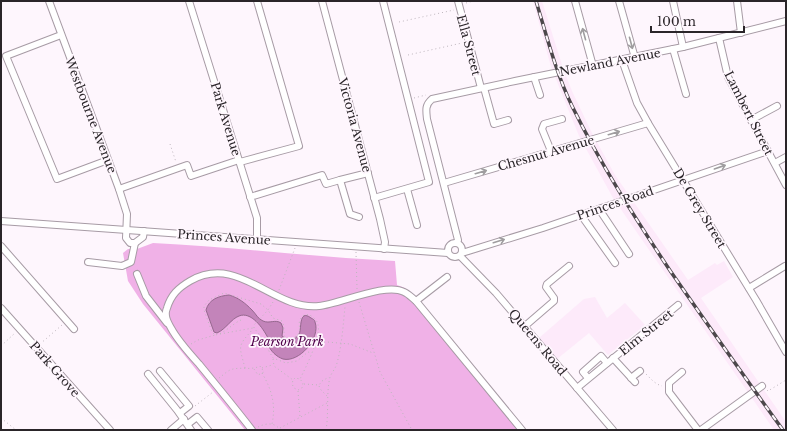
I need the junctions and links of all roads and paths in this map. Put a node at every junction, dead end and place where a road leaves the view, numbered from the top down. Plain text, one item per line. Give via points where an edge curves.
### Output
1 (49, 1) edge
2 (189, 1) edge
3 (257, 1) edge
4 (322, 1) edge
5 (383, 1) edge
6 (473, 1) edge
7 (575, 1) edge
8 (619, 1) edge
9 (673, 1) edge
10 (737, 1) edge
11 (459, 5) edge
12 (786, 21) edge
13 (399, 22) dead end
14 (741, 33) junction
15 (62, 36) junction
16 (719, 38) junction
17 (469, 41) junction
18 (684, 47) junction
19 (673, 49) junction
20 (408, 55) dead end
21 (635, 58) junction
22 (622, 60) junction
23 (4, 61) edge
24 (593, 66) junction
25 (534, 77) junction
26 (483, 88) junction
27 (686, 94) dead end
28 (540, 95) dead end
29 (777, 106) dead end
30 (562, 119) dead end
31 (508, 120) dead end
32 (751, 120) junction
33 (648, 123) junction
34 (170, 144) dead end
35 (551, 151) junction
36 (768, 151) junction
37 (786, 157) edge
38 (108, 160) junction
39 (239, 161) junction
40 (775, 163) junction
41 (178, 168) junction
42 (368, 173) junction
43 (682, 179) junction
44 (340, 180) junction
45 (444, 183) junction
46 (786, 185) edge
47 (119, 189) junction
48 (407, 189) junction
49 (250, 197) junction
50 (374, 198) junction
51 (599, 209) junction
52 (581, 215) junction
53 (359, 217) dead end
54 (1, 221) edge
55 (417, 225) dead end
56 (126, 230) junction
57 (144, 231) junction
58 (257, 238) junction
59 (298, 242) junction
60 (135, 243) junction
61 (457, 243) junction
62 (1, 246) edge
63 (355, 247) junction
64 (384, 249) junction
65 (448, 253) junction
66 (461, 254) junction
67 (629, 254) dead end
68 (88, 262) dead end
69 (615, 264) dead end
70 (122, 266) junction
71 (569, 266) dead end
72 (785, 266) dead end
73 (116, 272) dead end
74 (136, 274) dead end
75 (447, 277) dead end
76 (749, 288) junction
77 (277, 296) junction
78 (358, 296) junction
79 (345, 300) junction
80 (416, 302) junction
81 (678, 305) dead end
82 (1, 308) edge
83 (268, 310) junction
84 (67, 320) junction
85 (241, 320) dead end
86 (525, 326) junction
87 (19, 328) junction
88 (254, 328) junction
89 (74, 329) dead end
90 (171, 329) junction
91 (215, 335) junction
92 (220, 335) junction
93 (316, 341) junction
94 (341, 343) junction
95 (1, 346) edge
96 (36, 347) junction
97 (185, 348) junction
98 (786, 352) edge
99 (312, 353) junction
100 (374, 354) junction
101 (273, 358) junction
102 (613, 358) junction
103 (274, 364) junction
104 (245, 369) junction
105 (254, 369) junction
106 (262, 369) junction
107 (160, 370) dead end
108 (640, 371) joint
109 (682, 372) dead end
110 (262, 373) junction
111 (148, 374) dead end
112 (330, 376) junction
113 (300, 379) junction
114 (293, 380) junction
115 (786, 380) edge
116 (214, 382) junction
117 (303, 384) junction
118 (319, 385) junction
119 (762, 386) joint
120 (669, 387) junction
121 (218, 388) junction
122 (577, 388) junction
123 (298, 390) junction
124 (328, 397) junction
125 (328, 402) junction
126 (194, 407) dead end
127 (178, 412) junction
128 (300, 417) junction
129 (1, 418) edge
130 (272, 424) junction
131 (188, 425) edge
132 (280, 429) edge
133 (16, 430) edge
134 (110, 430) edge
135 (171, 430) edge
136 (208, 430) edge
137 (254, 430) edge
138 (326, 430) edge
139 (412, 430) edge
140 (522, 430) edge
141 (614, 430) edge
142 (698, 430) edge
143 (701, 430) edge

1 - 15 street, Westbourne Avenue
2 - 39 street, Park Avenue
3 - 39 street via 299,146
4 - 42 street, Victoria Avenue
5 - 48 street via 429,182
6 - 11 path
24 -> 7 street
8 -> 21 street
9 - 18 street
10 - 14 street
11 - 13 path
11 - 17 street, Ella Street
12 - 14 street, Newland Avenue
14 - 16 street, Newland Avenue
15 - 23 street via 6,56
15 - 38 street, Westbourne Avenue
16 - 18 street, Newland Avenue
16 - 32 street, Lambert Street via 728,77
17 - 20 path
17 - 26 street, Ella Street
18 - 19 street, Newland Avenue
19 - 21 street, Newland Avenue
19 - 27 street
21 - 22 street, Newland Avenue
22 - 24 street, Newland Avenue
22 - 33 street, De Grey Street via 637,103
23 - 38 street via 57,179
24 - 25 street, Newland Avenue
25 - 26 street, Newland Avenue
25 - 28 street
26 - 31 street, Ella Street via 494,124
26 - 45 street, Newland Avenue via 432,99 428,103 426,108
29 - 32 street
30 - 35 street via 544,124 542,129
32 - 36 street, Lambert Street
35 -> 33 street, Chesnut Avenue
33 - 43 street, De Grey Street
34 - 41 path
45 -> 35 street, Chesnut Avenue
36 - 40 street, Lambert Street
43 -> 36 street, Princes Road
37 - 40 street
38 - 47 street, Westbourne Avenue
39 - 41 street via 191,176 187,165
39 - 49 street, Park Avenue
40 - 46 street, Lambert Street
41 - 47 street
42 - 44 street
42 - 50 street, Victoria Avenue
43 - 51 street, Princes Road
43 - 76 street, De Grey Street
44 - 49 street via 326,184 322,175
44 - 53 street via 350,214
45 - 61 street
47 - 56 street, Westbourne Avenue via 127,214
48 - 50 street
48 - 55 street
49 - 58 street, Park Avenue via 258,223
50 - 64 street, Victoria Avenue via 385,242
51 - 52 street, Princes Road
51 - 67 street
66 -> 52 street, Princes Road
52 - 69 street
54 - 56 street, Princes Avenue
56 - 57 street, Princes Avenue
56 - 60 street via 126,238 130,243
57 - 58 street, Princes Avenue
57 - 60 street via 143,237
58 - 59 street, Princes Avenue
59 - 63 street, Princes Avenue
59 - 77 path
60 - 70 street via 130,262
61 - 65 street via 449,246
61 - 66 street via 462,248
62 - 84 street
63 - 64 street, Princes Avenue
63 - 78 path
64 - 65 street, Princes Avenue
65 - 66 street via 454,258
66 - 86 street, Queens Road
68 - 70 street
70 - 73 street
71 - 86 street via 547,284 546,287 554,301
72 - 76 street
74 - 90 street via 146,296
75 - 80 street
76 - 98 street, De Grey Street
77 - 79 street via 299,304 318,307
77 - 83 path
77 - 90 street via 241,277 207,274 184,284 173,294 166,310 166,318
78 - 79 street
78 - 80 street via 386,290 404,291
78 - 100 path
79 - 94 path
80 - 140 street
81 - 102 street, Elm Street
82 - 87 street, Park Grove
83 - 88 path
83 - 91 path via 261,304 230,294 215,296 204,306 204,310
83 - 93 path via 274,318 282,321 285,337 289,339 293,339 299,333 300,319 304,315 310,315 318,324
84 - 89 street
84 - 96 path
85 - 92 path
86 - 122 street, Queens Road
87 - 95 path
87 - 96 street, Park Grove
88 - 92 path
88 - 101 path
88 - 104 path via 240,348
90 - 97 street
91 - 92 path
91 - 97 path via 198,340
93 - 94 path
93 - 99 path
94 - 100 path
94 - 112 path via 336,365
96 - 134 street, Park Grove
97 - 116 street
99 - 101 path via 308,352 297,361 286,363
99 - 113 path
100 - 139 path via 380,372
101 - 103 path
102 - 108 street, Elm Street via 633,380
102 - 122 street, Elm Street
103 - 106 path
103 - 114 path
104 - 105 path
104 - 116 path via 230,370
105 - 106 path via 260,366
105 - 110 path via 258,375
106 - 110 path
107 - 127 street via 189,406
108 - 120 path via 658,385
109 - 120 street via 669,382
110 - 130 path via 273,397
111 - 127 street
112 - 118 path
112 - 124 path
113 - 114 path
113 - 117 path
114 - 123 path via 292,387
115 - 119 path via 768,391
116 - 121 street
117 - 118 path
117 - 123 path
118 - 124 path
119 - 143 street
120 - 142 street via 669,392
121 - 126 path
121 - 137 street
122 - 141 street, Queens Road
123 - 128 path
124 - 125 path
125 - 128 path
125 - 138 path
127 - 131 street
128 - 132 path
129 - 133 path
130 - 132 path
130 - 137 path via 264,424
131 - 135 street
131 - 136 street via 197,417

